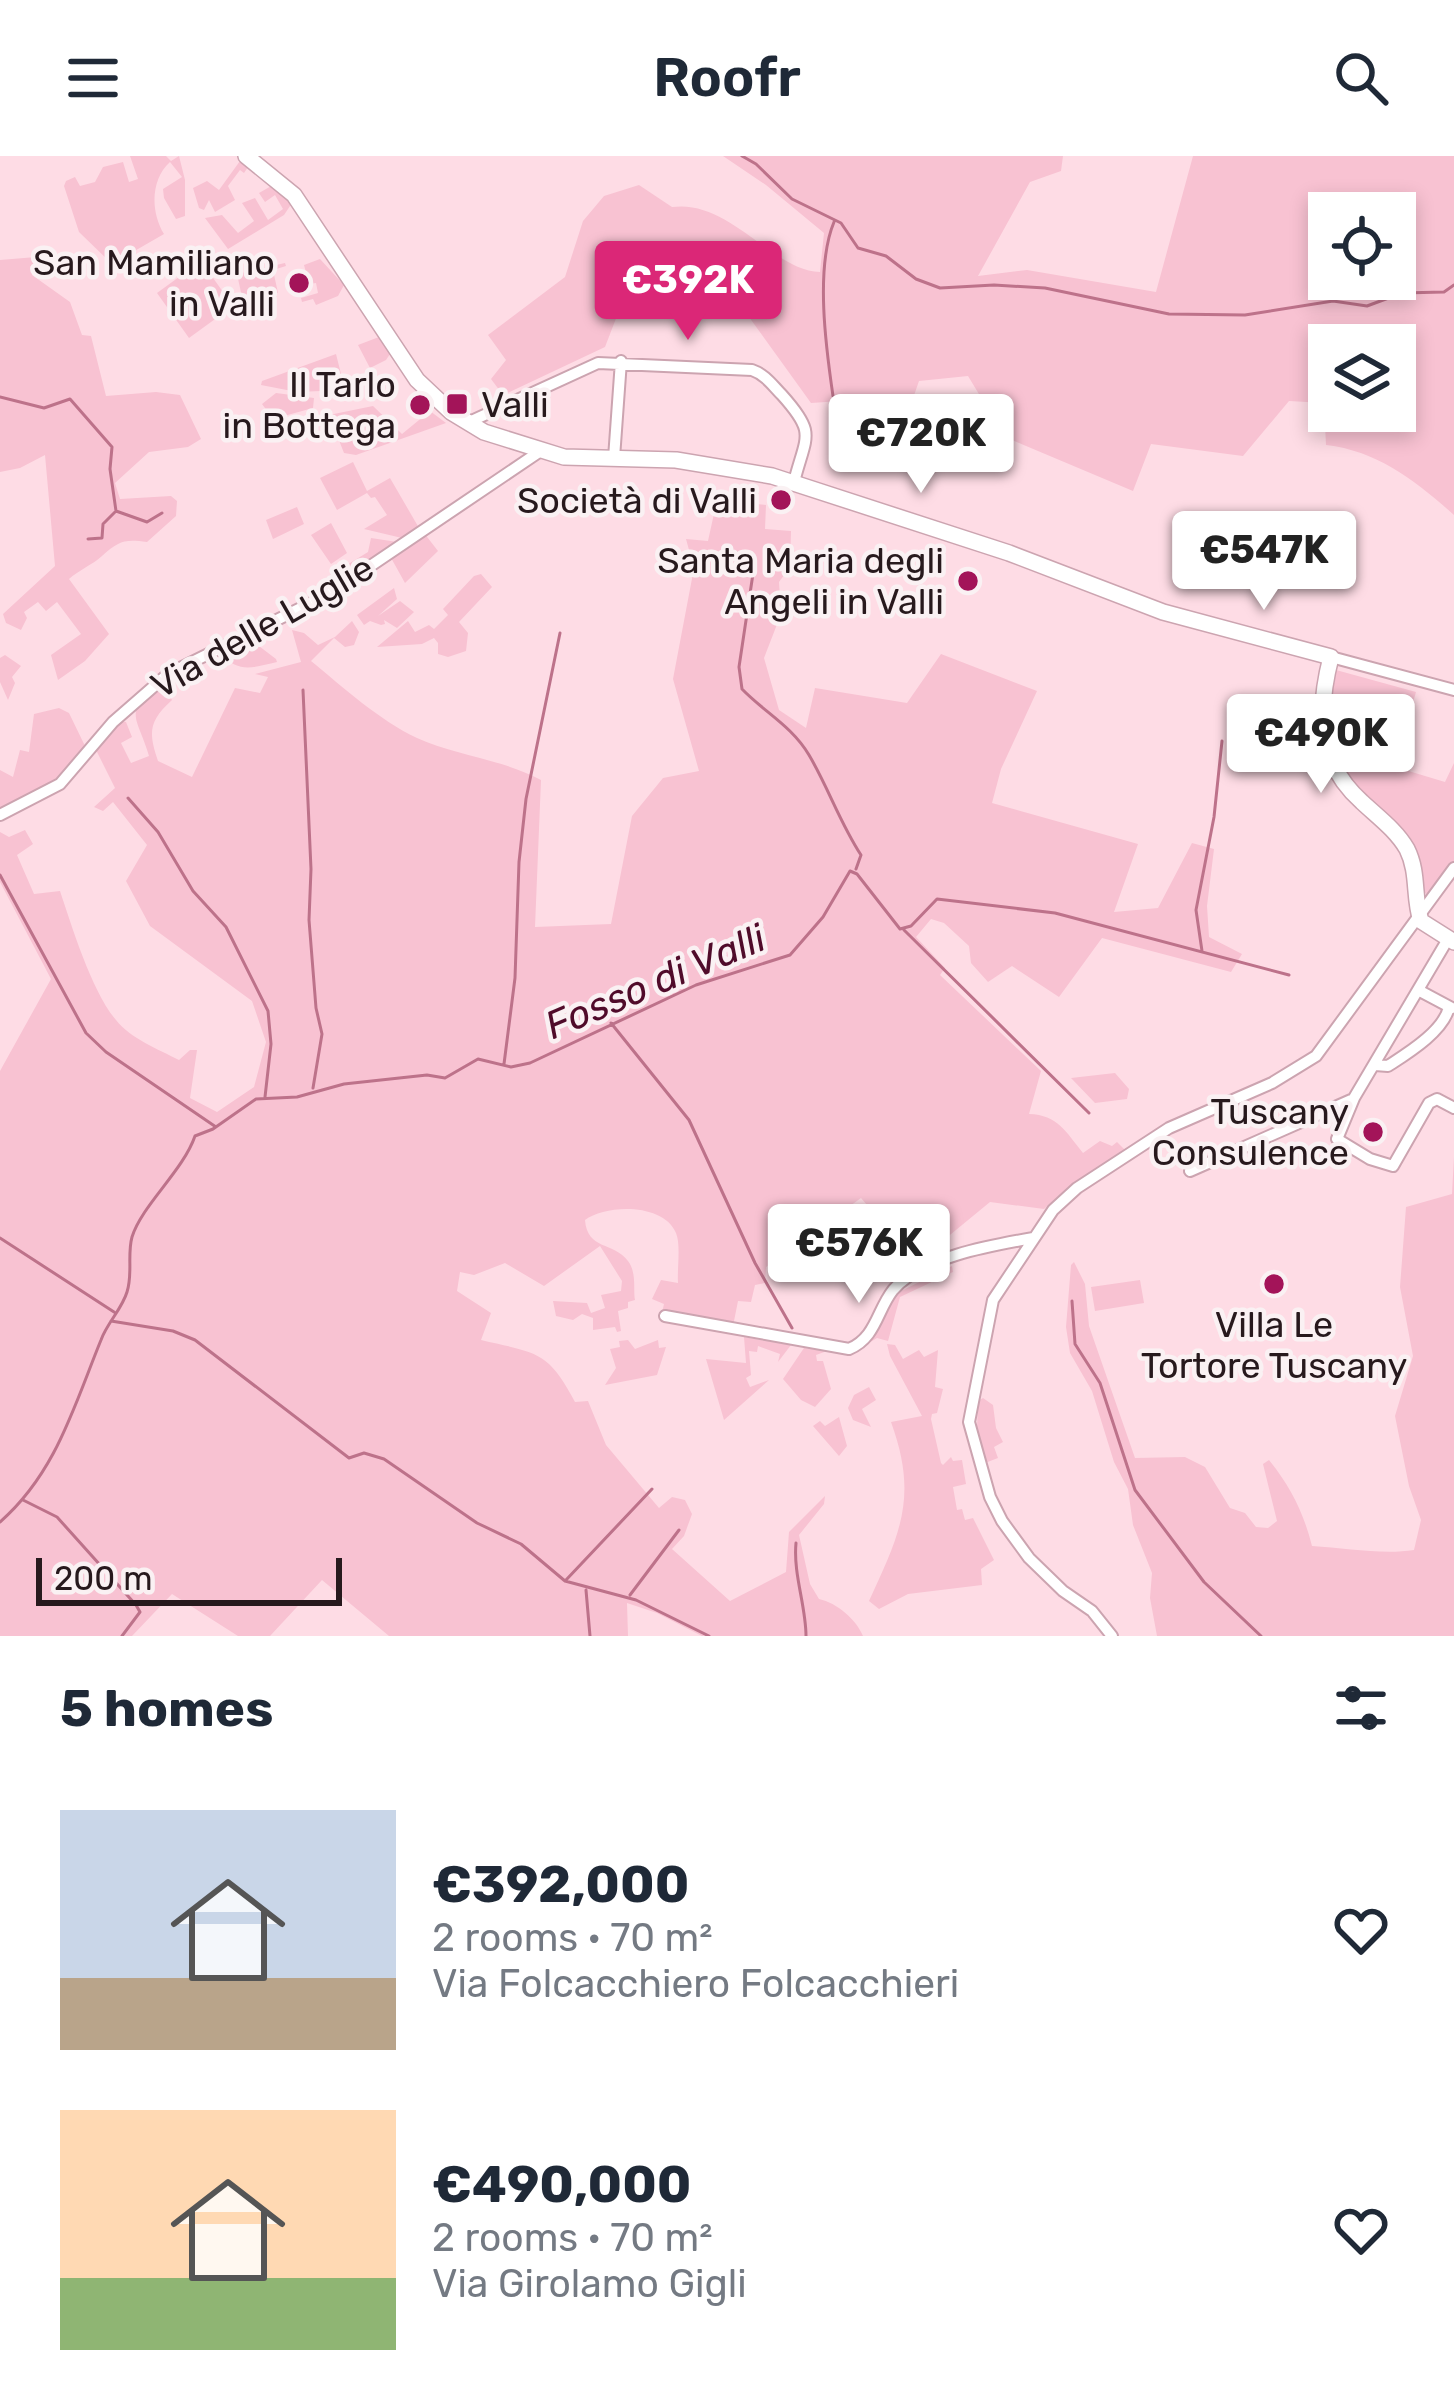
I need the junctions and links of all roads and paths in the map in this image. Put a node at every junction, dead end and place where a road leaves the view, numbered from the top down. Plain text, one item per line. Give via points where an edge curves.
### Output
1 (246, 156) edge
2 (621, 362) junction
3 (467, 423) junction
4 (539, 452) junction
5 (614, 458) junction
6 (794, 482) junction
7 (1330, 657) junction
8 (1454, 690) edge
9 (0, 815) edge
10 (1452, 873) edge
11 (1419, 917) junction
12 (1451, 940) edge
13 (1418, 990) junction
14 (1451, 1008) edge
15 (1376, 1065) junction
16 (1354, 1098) junction
17 (1454, 1108) edge
18 (1190, 1171) dead end
19 (1033, 1238) junction
20 (665, 1316) dead end
21 (1112, 1636) edge

1 - 3 main road via 292,192 417,380
2 - 3 street via 594,364
2 - 5 street
2 - 6 street via 763,374 806,422
3 - 4 main road
4 - 5 main road
4 - 9 street, Via delle Luglie via 321,599 168,674 60,784
5 - 6 main road via 693,462
6 - 7 main road via 1163,612
7 - 8 street
7 - 11 main road via 1322,718 1328,756 1404,845
10 - 11 street
11 - 12 main road
11 - 19 street via 1312,1059 1141,1146 1066,1197
12 - 13 street
13 - 14 street
13 - 15 street
14 - 15 street via 1398,1060
15 - 16 street
16 - 17 street via 1337,1139 1392,1166 1429,1103
16 - 18 street
19 - 20 street via 957,1255 906,1280 849,1349
19 - 21 street via 990,1308 970,1433 1005,1526

